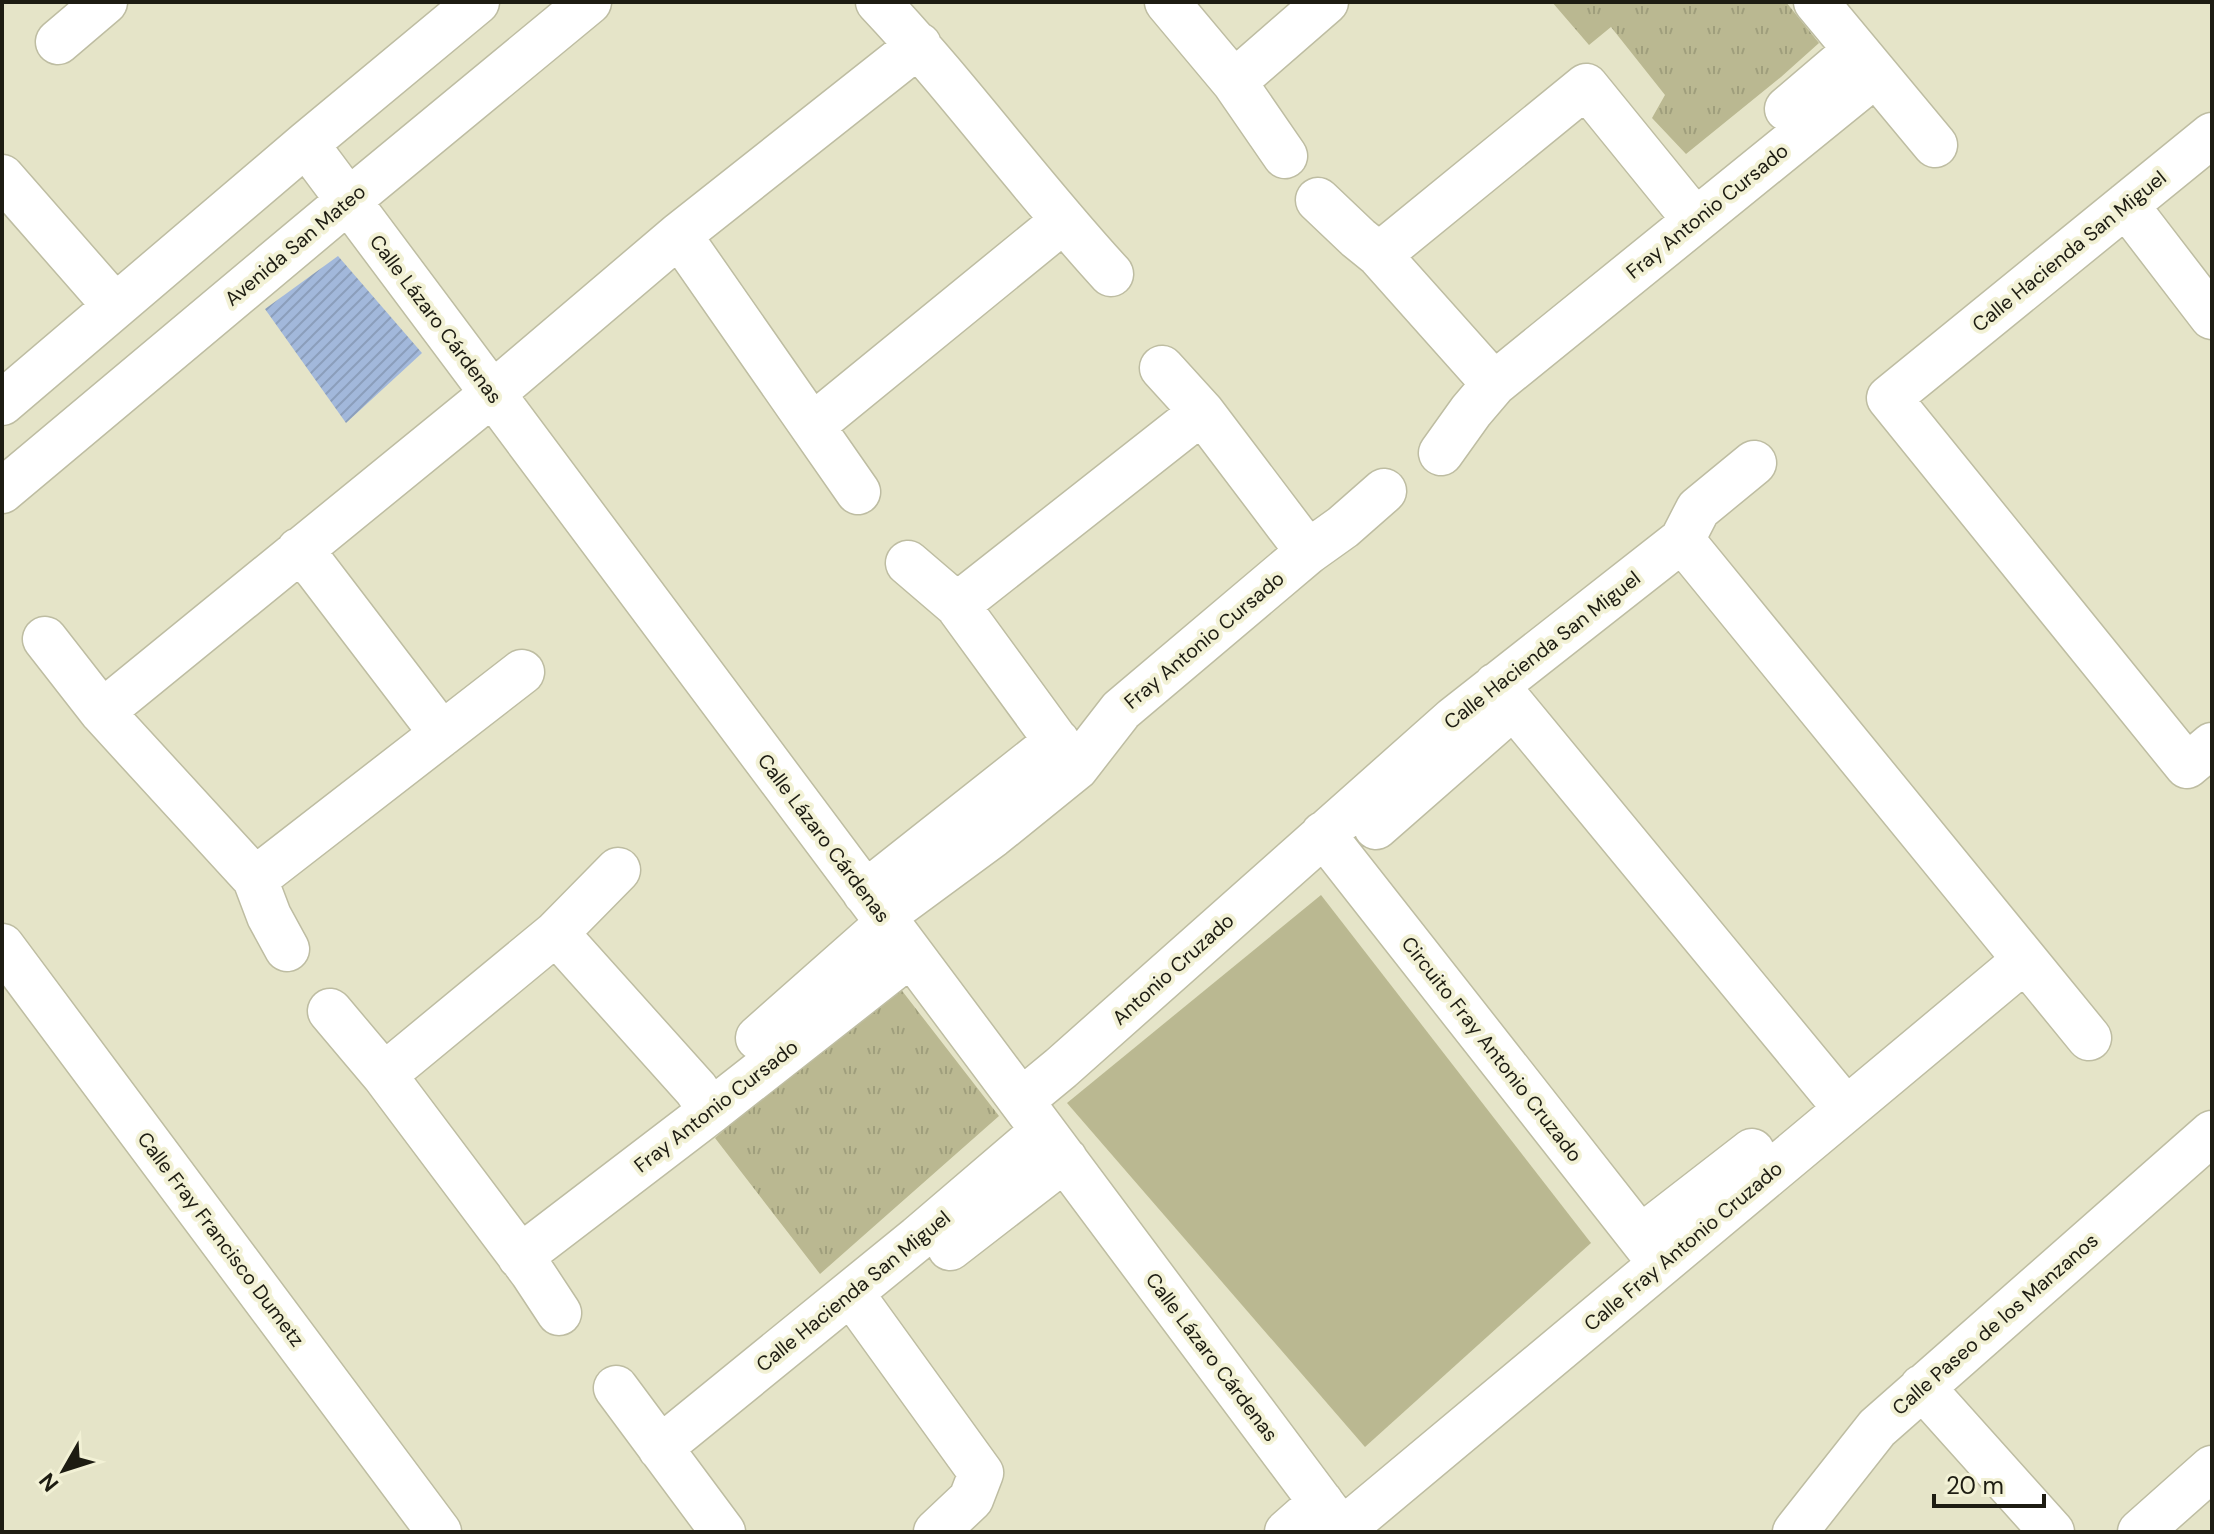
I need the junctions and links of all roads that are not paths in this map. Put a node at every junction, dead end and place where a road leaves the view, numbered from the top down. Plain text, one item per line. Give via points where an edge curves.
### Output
1 (105, 2) edge
2 (477, 2) edge
3 (589, 2) edge
4 (878, 2) edge
5 (1167, 2) edge
6 (1326, 2) edge
7 (1816, 2) edge
8 (58, 42) dead end
9 (919, 45) junction
10 (1865, 63) junction
11 (1234, 82) junction
12 (2212, 135) edge
13 (306, 144) junction
14 (1935, 145) dead end
15 (1285, 156) dead end
16 (2, 177) edge
17 (1318, 200) dead end
18 (348, 201) junction
19 (2126, 205) junction
20 (1686, 210) junction
21 (1063, 221) junction
22 (686, 246) junction
23 (1379, 255) junction
24 (1111, 274) dead end
25 (115, 306) junction
26 (2212, 317) edge
27 (1162, 368) dead end
28 (1494, 384) junction
29 (2, 403) edge
30 (500, 404) junction
31 (1202, 412) junction
32 (812, 426) junction
33 (1441, 453) dead end
34 (1754, 463) dead end
35 (2, 491) edge
36 (1384, 491) dead end
37 (858, 492) dead end
38 (1682, 540) junction
39 (1308, 552) junction
40 (308, 560) junction
41 (908, 563) dead end
42 (957, 605) junction
43 (45, 639) dead end
44 (522, 672) dead end
45 (1504, 696) junction
46 (102, 712) junction
47 (442, 734) junction
48 (2212, 745) edge
49 (1067, 755) junction
50 (1332, 845) junction
51 (618, 870) dead end
52 (255, 879) junction
53 (887, 922) junction
54 (556, 933) junction
55 (2, 946) edge
56 (287, 949) dead end
57 (2025, 960) junction
58 (330, 1011) dead end
59 (2089, 1038) dead end
60 (384, 1075) junction
61 (703, 1100) junction
62 (1838, 1100) junction
63 (1043, 1130) junction
64 (2212, 1133) edge
65 (1651, 1250) junction
66 (520, 1257) junction
67 (860, 1304) junction
68 (559, 1313) dead end
69 (1922, 1387) junction
70 (616, 1388) dead end
71 (660, 1448) junction
72 (2212, 1468) edge
73 (1336, 1524) edge
74 (423, 1526) edge
75 (723, 1532) edge
76 (936, 1532) edge
77 (1287, 1532) edge
78 (1795, 1532) edge
79 (2052, 1532) edge
80 (2140, 1532) edge

1 - 8 street
2 - 13 street
3 - 18 street, Avenida San Mateo
4 - 9 street
5 - 11 street
6 - 11 street
7 - 10 street
9 - 21 street
9 - 22 street
10 - 14 street
10 - 20 street, Fray Antonio Cursado
11 - 15 street
12 - 19 street, Calle Hacienda San Miguel
13 - 18 street, Calle Lázaro Cárdenas
13 - 25 street
16 - 25 street
17 - 23 street
18 - 30 street, Calle Lázaro Cárdenas
18 - 35 street, Avenida San Mateo
19 - 26 street
19 - 48 street, Calle Hacienda San Miguel via 1889,398 2187,766
20 - 23 street via 1586,86
20 - 28 street, Fray Antonio Cursado
21 - 24 street
21 - 32 street
22 - 30 street
22 - 32 street
23 - 28 street
25 - 29 street
27 - 31 street
28 - 33 street, Fray Antonio Cursado
30 - 40 street via 385,511
30 - 53 street, Calle Lázaro Cárdenas
31 - 39 street
31 - 42 street
32 - 37 street
34 - 38 street, Calle Hacienda San Miguel via 1698,509
36 - 39 street, Fray Antonio Cursado
38 - 45 street, Calle Hacienda San Miguel
38 - 57 street
39 - 49 street, Fray Antonio Cursado
40 - 46 street
40 - 47 street
41 - 42 street
42 - 49 street
43 - 46 street
44 - 47 street
45 - 50 street, Calle Hacienda San Miguel via 1428,783
45 - 62 street
46 - 52 street
47 - 52 street
49 - 53 street, Fray Antonio Cursado via 993,835
50 - 63 street, Antonio Cruzado via 1061,1068
50 - 65 street, Circuito Fray Antonio Cruzado
51 - 54 street
52 - 56 street
53 - 61 street, Fray Antonio Cursado
53 - 63 street, Calle Lázaro Cárdenas
54 - 60 street
54 - 61 street
55 - 74 street, Calle Fray Francisco Dumetz
57 - 59 street
57 - 62 street, Calle Fray Antonio Cruzado
58 - 60 street
60 - 66 street
61 - 66 street, Fray Antonio Cursado
62 - 65 street, Calle Fray Antonio Cruzado
63 - 67 street, Calle Hacienda San Miguel via 958,1241
63 - 73 street, Calle Lázaro Cárdenas
64 - 69 street, Calle Paseo de los Manzanos
65 - 73 street, Calle Fray Antonio Cruzado
66 - 68 street
67 - 71 street, Calle Hacienda San Miguel
67 - 76 street via 981,1473 971,1499
69 - 78 street, Calle Paseo de los Manzanos via 1877,1428
69 - 79 street
70 - 71 street
71 - 75 street
72 - 80 street
73 - 77 street, Calle Fray Antonio Cruzado

